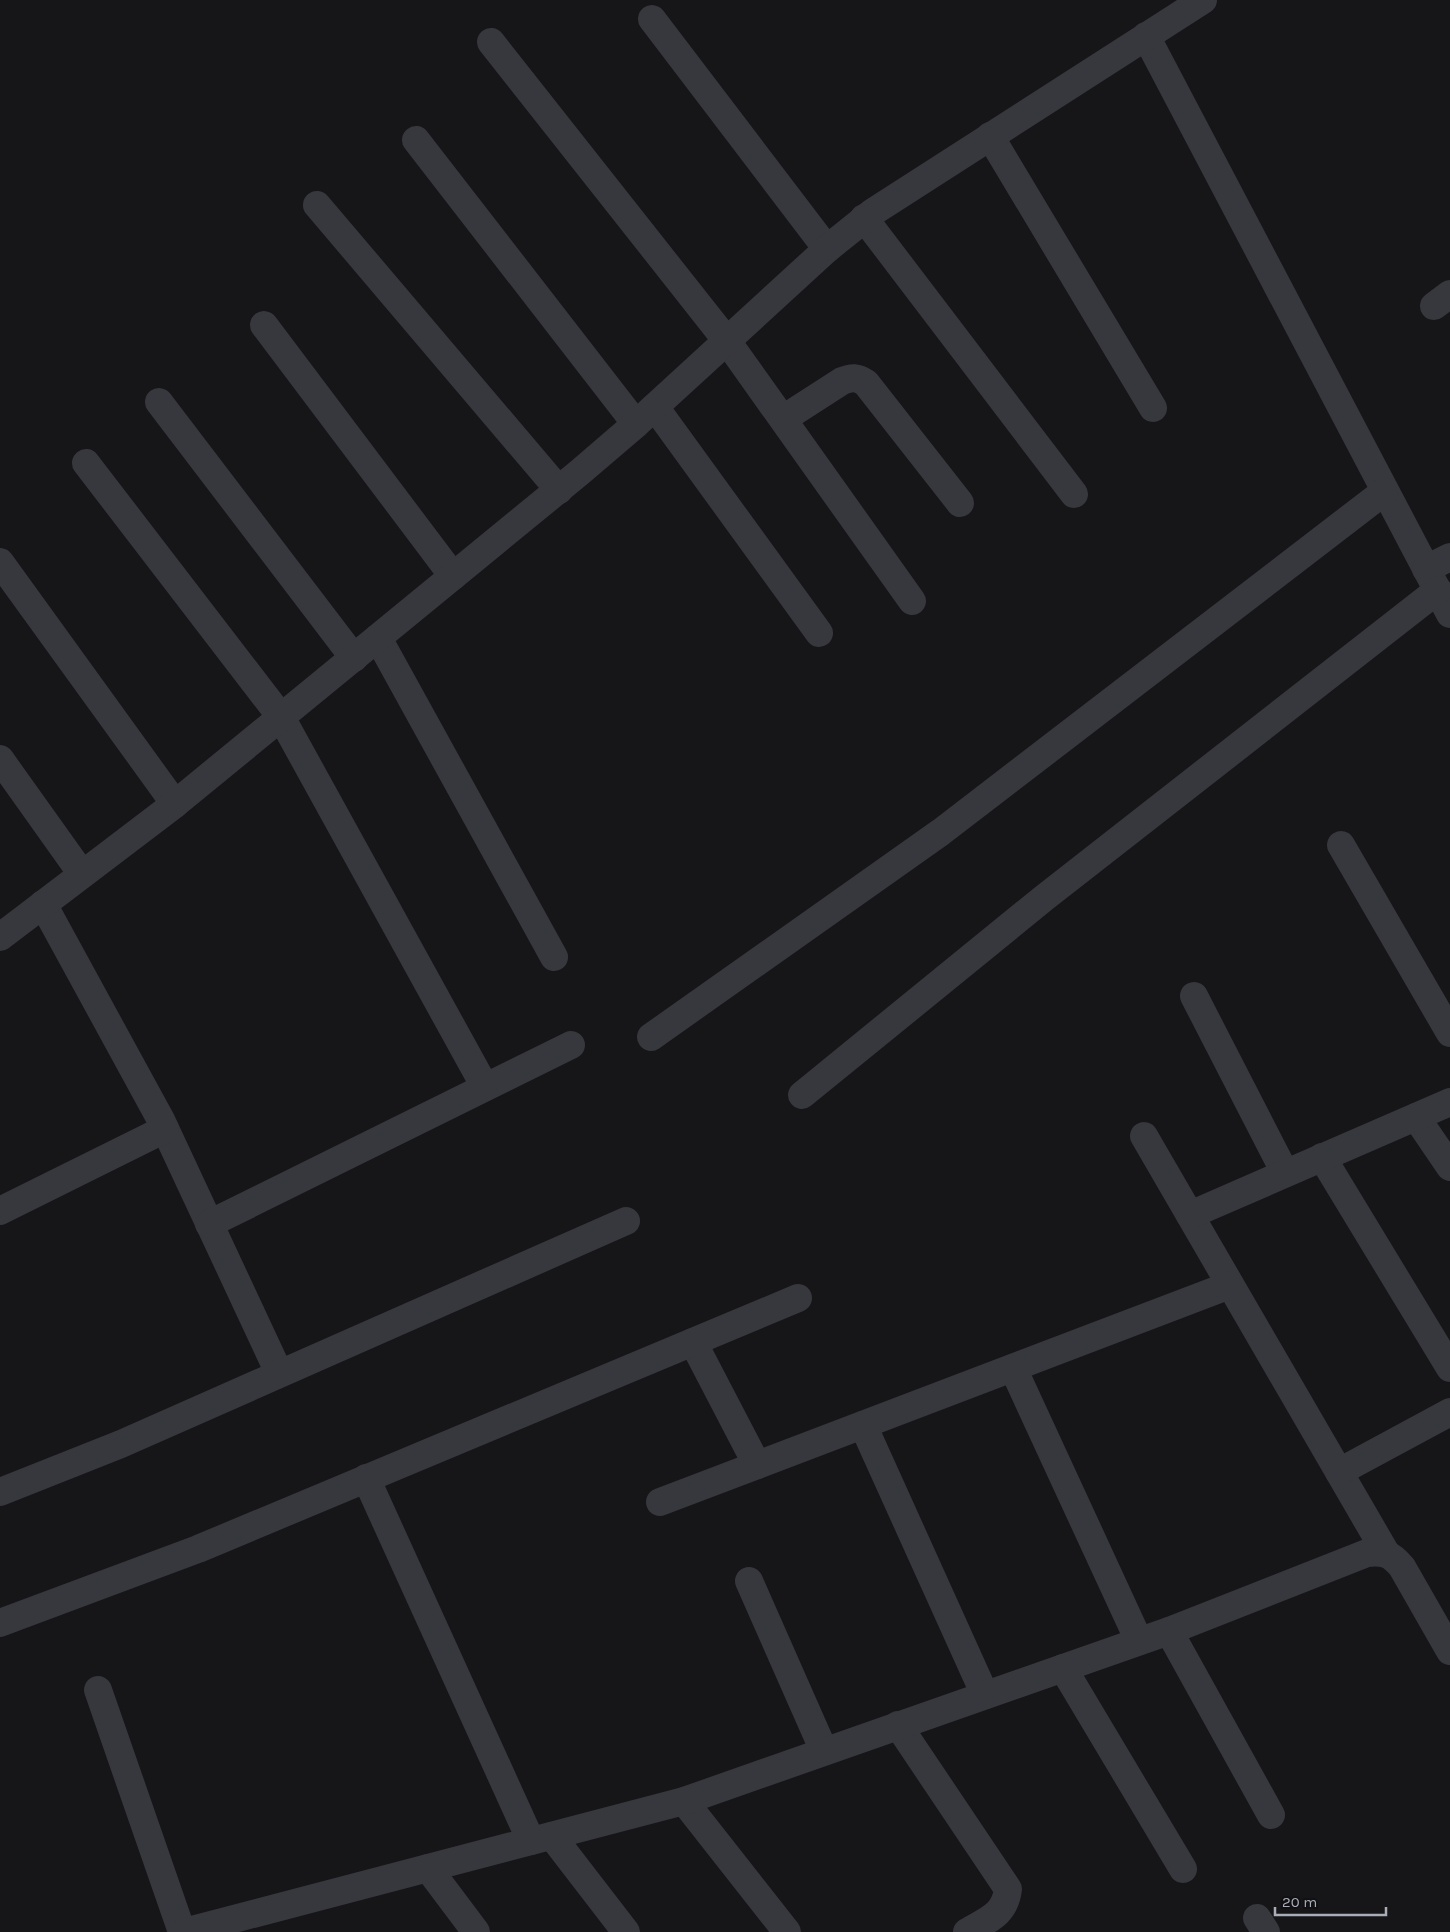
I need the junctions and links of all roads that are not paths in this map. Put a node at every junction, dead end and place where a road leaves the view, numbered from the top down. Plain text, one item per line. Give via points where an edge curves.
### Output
1 (1186, 4) edge
2 (652, 20) dead end
3 (1146, 36) junction
4 (491, 42) dead end
5 (990, 136) junction
6 (416, 140) dead end
7 (317, 205) dead end
8 (864, 218) junction
9 (826, 249) junction
10 (264, 325) dead end
11 (727, 342) junction
12 (158, 402) dead end
13 (1154, 408) dead end
14 (646, 415) junction
15 (783, 419) junction
16 (86, 463) dead end
17 (559, 490) junction
18 (1385, 491) junction
19 (1074, 494) dead end
20 (960, 503) dead end
21 (1450, 557) edge
22 (0, 562) edge
23 (454, 576) junction
24 (1438, 591) edge
25 (912, 601) dead end
26 (820, 633) dead end
27 (378, 638) junction
28 (354, 658) junction
29 (281, 717) junction
30 (0, 759) edge
31 (175, 804) junction
32 (1340, 845) dead end
33 (82, 874) junction
34 (43, 904) junction
35 (0, 937) edge
36 (554, 957) dead end
37 (1194, 996) dead end
38 (1450, 1033) edge
39 (651, 1037) dead end
40 (571, 1044) dead end
41 (486, 1087) junction
42 (802, 1095) dead end
43 (1450, 1102) edge
44 (1416, 1117) junction
45 (165, 1129) junction
46 (1144, 1136) dead end
47 (1322, 1157) junction
48 (1450, 1167) edge
49 (1285, 1173) junction
50 (0, 1211) edge
51 (1190, 1215) junction
52 (626, 1221) dead end
53 (210, 1224) junction
54 (1230, 1285) junction
55 (798, 1298) dead end
56 (693, 1342) junction
57 (1013, 1368) junction
58 (1450, 1368) edge
59 (279, 1373) junction
60 (1450, 1412) edge
61 (863, 1425) junction
62 (756, 1465) junction
63 (1339, 1472) junction
64 (366, 1478) junction
65 (0, 1492) edge
66 (660, 1502) dead end
67 (1386, 1553) junction
68 (749, 1581) dead end
69 (0, 1623) edge
70 (1169, 1631) junction
71 (1139, 1641) junction
72 (1450, 1651) edge
73 (1064, 1668) junction
74 (98, 1690) dead end
75 (985, 1695) junction
76 (898, 1726) junction
77 (824, 1751) junction
78 (684, 1801) junction
79 (1271, 1815) dead end
80 (541, 1838) junction
81 (428, 1868) junction
82 (1183, 1869) dead end
83 (191, 1931) edge
84 (476, 1932) edge
85 (626, 1932) edge
86 (787, 1932) edge
87 (967, 1932) edge

1 - 3 street
2 - 9 street
3 - 5 street
3 - 18 street
4 - 11 street
5 - 8 street
5 - 13 street
6 - 14 street
7 - 17 street
8 - 9 street
8 - 19 street
9 - 11 street
10 - 23 street
11 - 14 street
11 - 15 street
12 - 28 street
14 - 17 street
14 - 26 street
15 - 20 street via 842,381 859,378
15 - 25 street
16 - 29 street
17 - 23 street
18 - 24 street
18 - 39 street via 942,832
21 - 24 street
22 - 31 street
23 - 27 street
24 - 42 street via 1079,871
27 - 28 street
27 - 36 street
28 - 29 street
29 - 31 street
29 - 41 street
30 - 33 street
31 - 33 street
32 - 38 street
33 - 34 street
34 - 35 street
34 - 45 street
37 - 49 street
40 - 41 street
41 - 53 street
43 - 44 street
44 - 47 street
44 - 48 street
45 - 50 street
45 - 53 street
46 - 51 street
47 - 49 street
47 - 58 street
49 - 51 street
51 - 54 street
52 - 59 street
53 - 59 street
54 - 57 street
54 - 63 street
55 - 56 street
56 - 62 street
56 - 64 street
57 - 61 street
57 - 71 street
59 - 65 street via 120,1444
60 - 63 street
61 - 62 street
61 - 75 street
62 - 66 street
63 - 67 street
64 - 69 street via 198,1549
64 - 80 street
67 - 70 street via 1366,1553
67 - 72 street via 1402,1567
68 - 77 street
70 - 71 street
70 - 79 street
71 - 73 street
73 - 75 street
73 - 82 street
74 - 83 street
75 - 76 street
76 - 77 street
76 - 87 street via 1008,1889 1006,1903 998,1913
77 - 78 street
78 - 80 street
78 - 86 street
80 - 81 street
80 - 85 street
81 - 83 street
81 - 84 street

